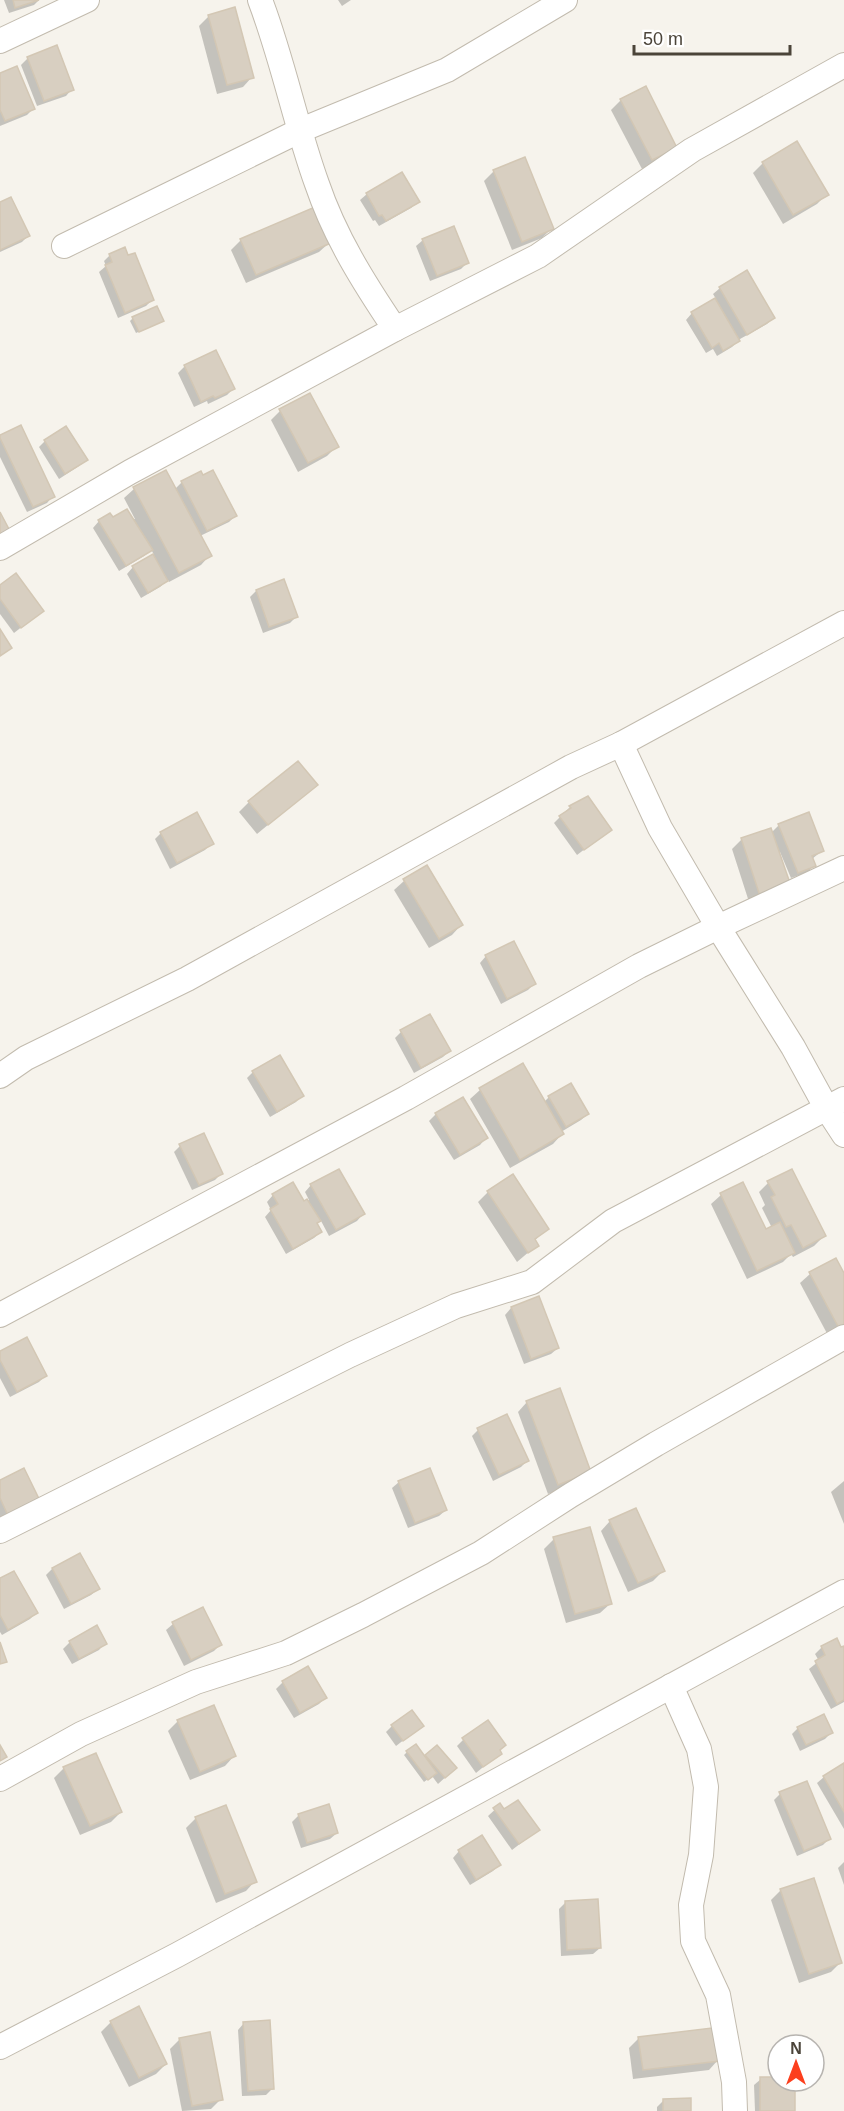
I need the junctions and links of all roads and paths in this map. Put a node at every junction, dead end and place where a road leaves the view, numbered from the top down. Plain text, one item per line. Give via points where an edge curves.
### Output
1 (87, 0) edge
2 (260, 0) edge
3 (566, 0) edge
4 (0, 41) edge
5 (844, 65) edge
6 (301, 130) junction
7 (64, 246) dead end
8 (395, 329) junction
9 (0, 548) edge
10 (844, 623) edge
11 (621, 744) junction
12 (844, 868) edge
13 (718, 927) junction
14 (0, 1076) edge
15 (836, 1104) edge
16 (844, 1135) edge
17 (0, 1315) edge
18 (844, 1337) edge
19 (0, 1531) edge
20 (844, 1592) edge
21 (671, 1686) junction
22 (0, 1779) edge
23 (0, 2047) edge
24 (735, 2111) edge

1 - 4 street
2 - 6 street
3 - 6 street via 447,70
5 - 8 street via 692,150 538,256
6 - 7 street
6 - 8 street via 317,185 346,252
8 - 9 street via 130,472
10 - 11 street
11 - 13 street via 660,828
11 - 14 street via 572,767 187,979 26,1058
12 - 13 street
13 - 15 street via 793,1047
13 - 17 street via 639,966 406,1098
15 - 16 street
15 - 19 street via 613,1221 532,1282 445,1311
18 - 22 street via 646,1450 481,1553 363,1616 286,1653 196,1682 102,1724
20 - 21 street
21 - 23 street
21 - 24 street via 699,1749 706,1787 701,1856 691,1905 693,1941 718,1995 734,2082

